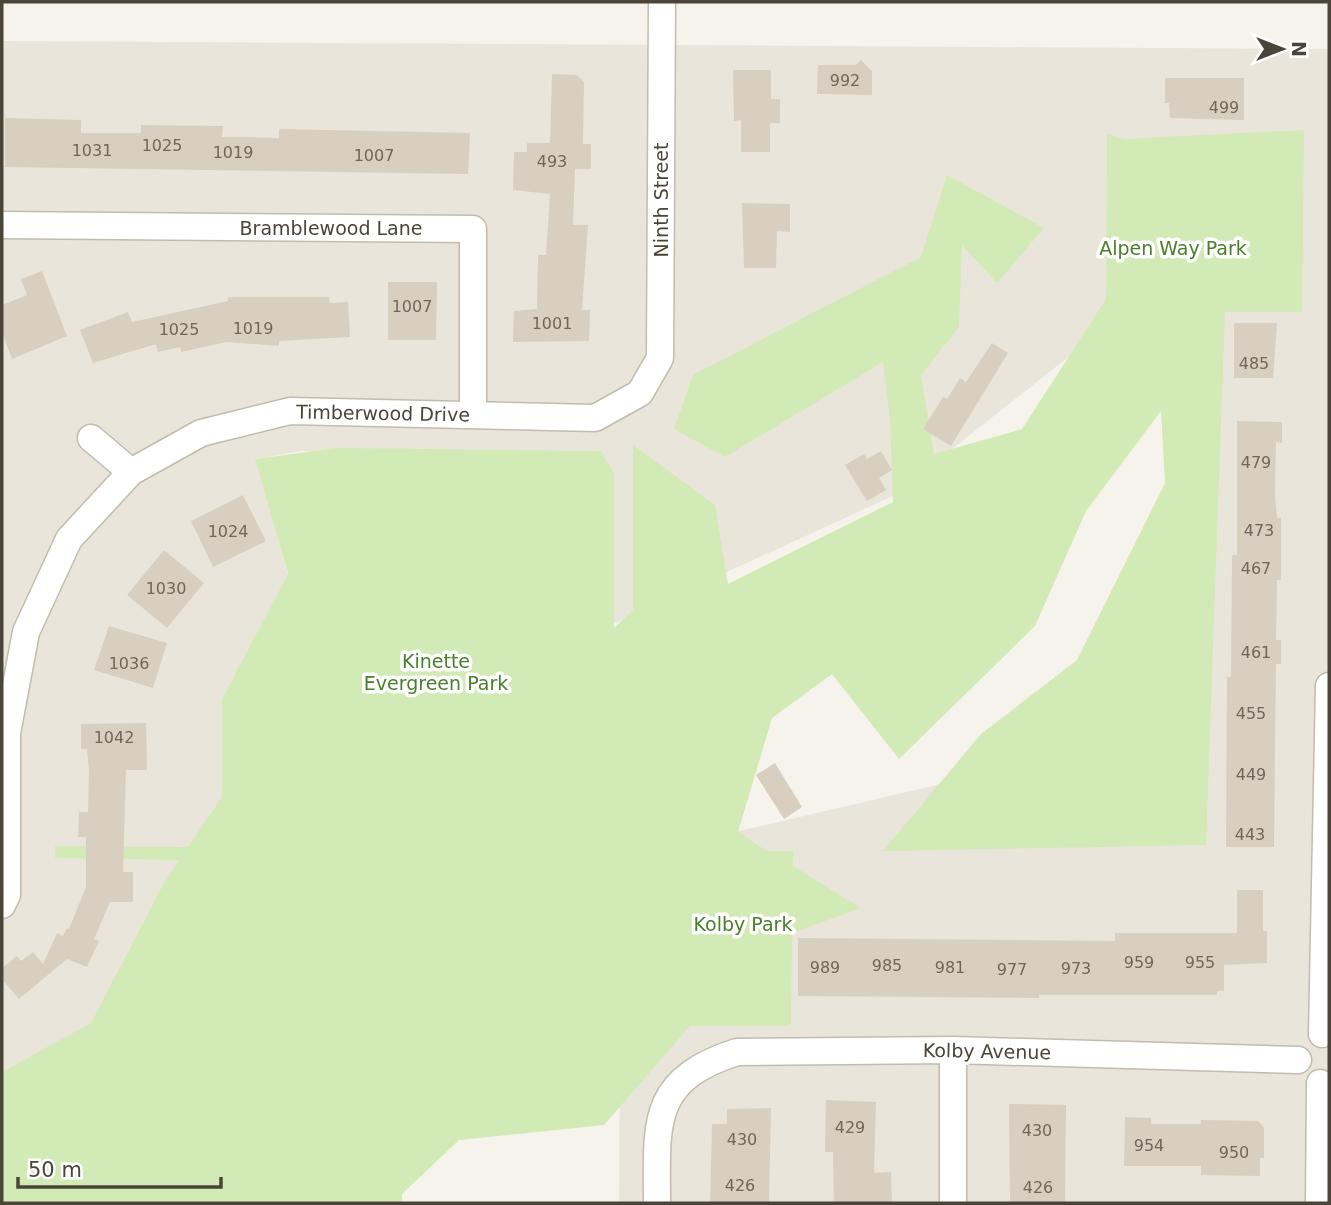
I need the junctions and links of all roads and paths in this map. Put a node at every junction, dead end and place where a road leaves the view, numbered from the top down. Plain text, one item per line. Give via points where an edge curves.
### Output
1 (662, 2) edge
2 (2, 225) edge
3 (640, 393) joint
4 (473, 415) junction
5 (91, 438) dead end
6 (131, 472) junction
7 (1329, 687) edge
8 (4, 733) edge
9 (2, 905) edge
10 (1326, 1035) edge
11 (953, 1050) junction
12 (1298, 1060) junction
13 (1325, 1082) edge
14 (657, 1203) edge
15 (953, 1203) edge
16 (1319, 1203) edge

1 - 3 street, Ninth Street via 660,358
2 - 4 street, Bramblewood Lane via 473,229
3 - 4 street, Timberwood Drive via 595,418
4 - 6 street, Timberwood Drive via 290,411 201,433
5 - 6 street
6 - 8 street, Timberwood Drive via 69,539 26,632
7 - 10 street
8 - 9 street, Timberwood Drive via 8,895
10 - 12 street via 1308,1039
11 - 12 street, Kolby Avenue
11 - 14 street, Kolby Avenue via 737,1052 705,1062 665,1103 657,1132
11 - 15 street
12 - 13 street via 1303,1073
13 - 16 street

